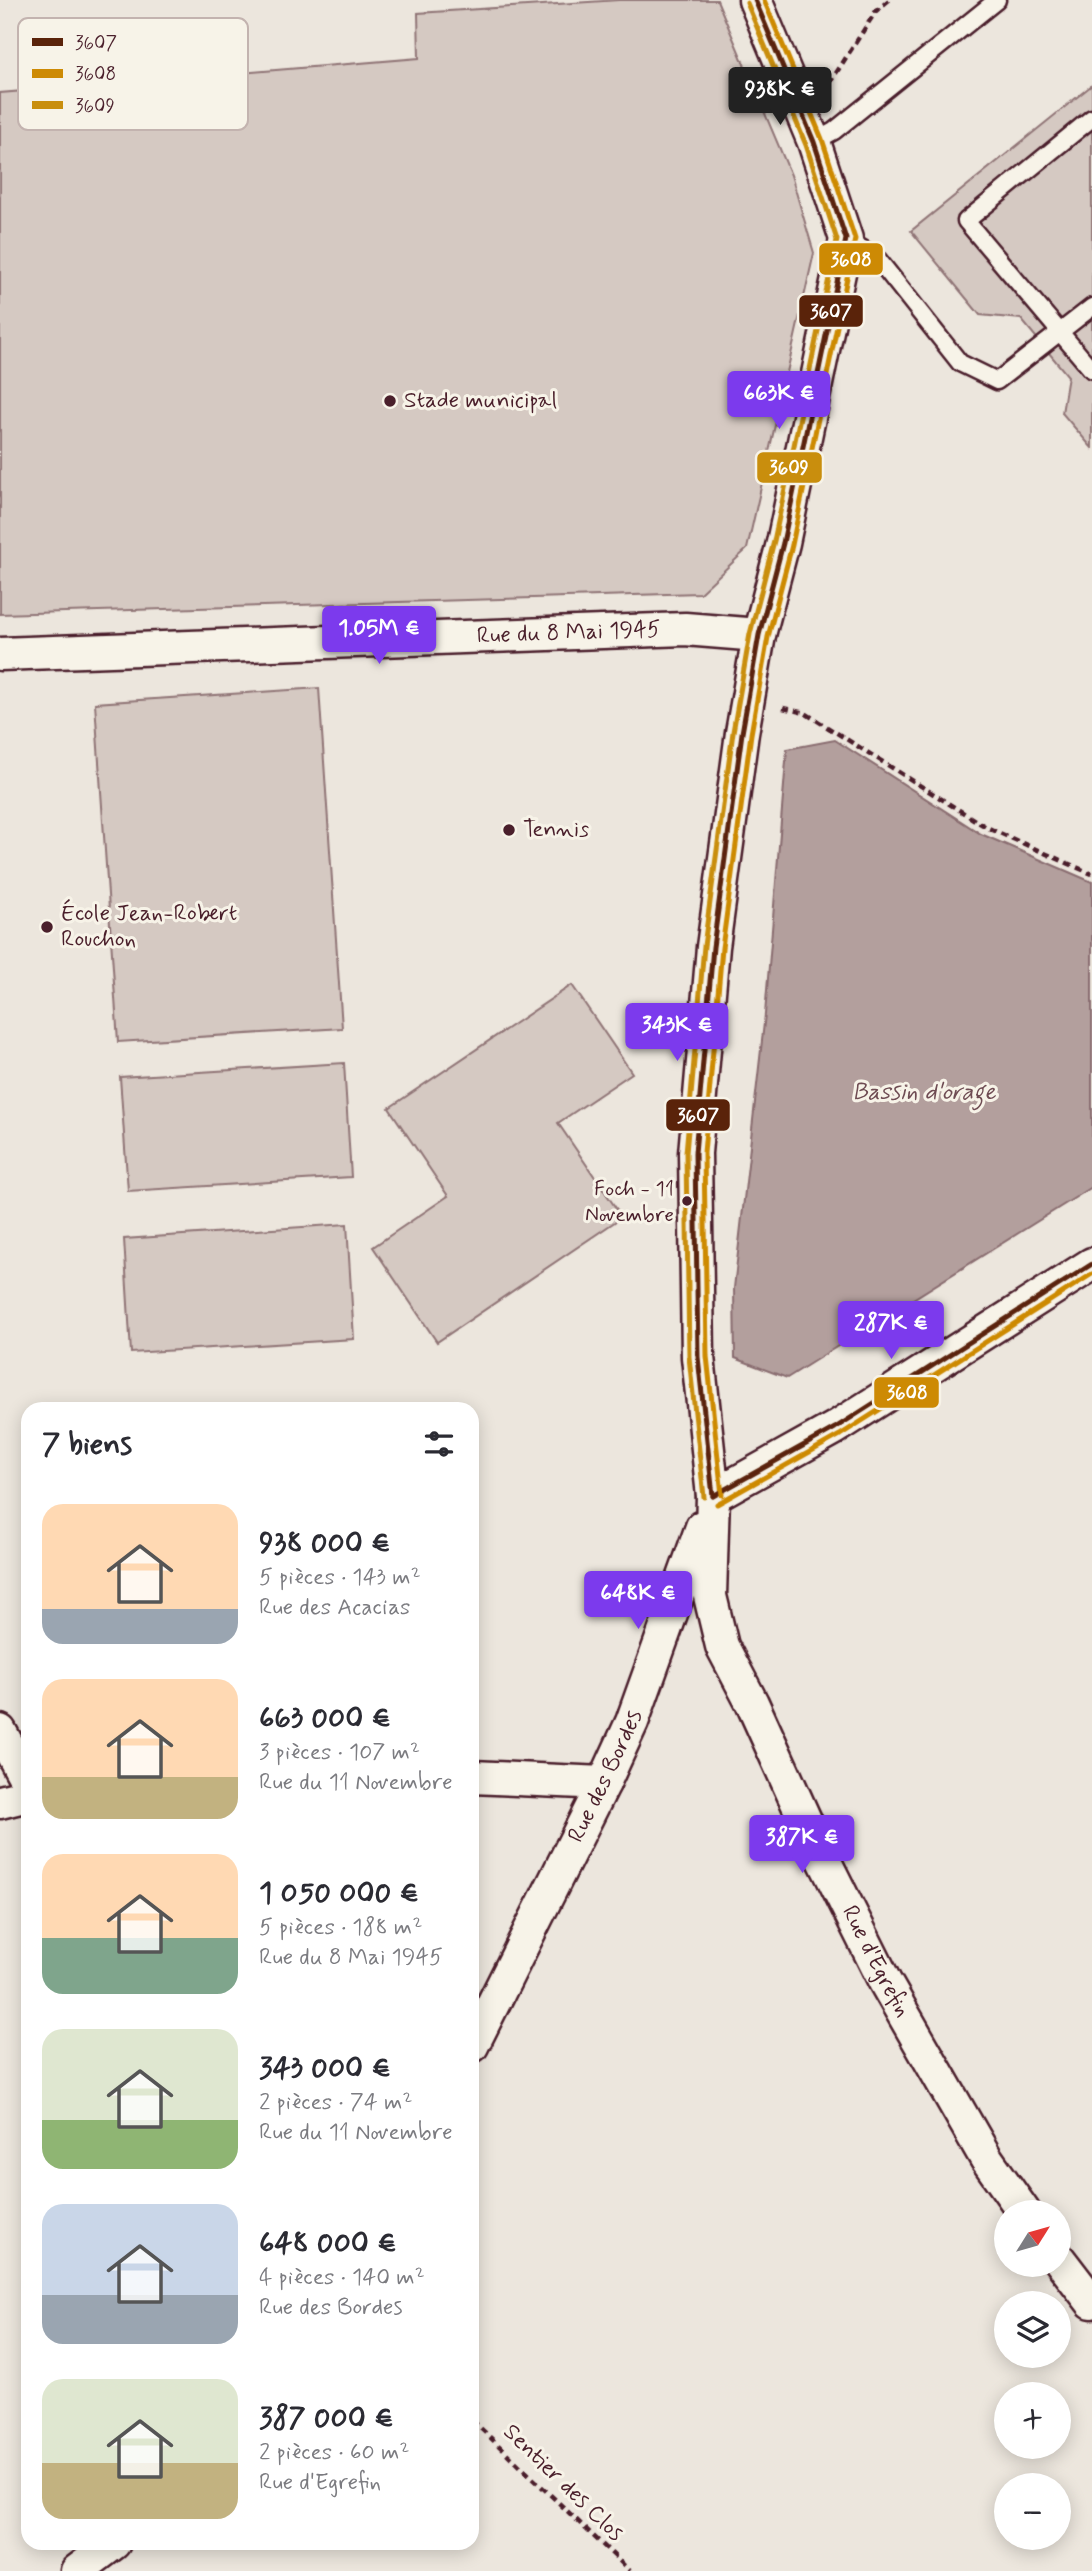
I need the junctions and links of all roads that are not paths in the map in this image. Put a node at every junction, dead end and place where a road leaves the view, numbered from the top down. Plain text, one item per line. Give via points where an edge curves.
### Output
1 (755, 0) edge
2 (997, 0) edge
3 (1092, 118) edge
4 (814, 142) junction
5 (846, 239) junction
6 (1092, 307) edge
7 (1061, 333) junction
8 (1092, 370) edge
9 (759, 635) junction
10 (0, 654) edge
11 (1092, 1264) edge
12 (713, 1496) junction
13 (0, 1731) edge
14 (21, 1770) edge
15 (479, 1777) edge
16 (604, 1783) junction
17 (21, 1797) edge
18 (0, 1802) edge
19 (479, 2032) edge
20 (1016, 2200) edge
21 (1071, 2275) edge
22 (1092, 2302) edge
23 (105, 2550) edge
24 (77, 2571) edge

1 - 4 street
2 - 4 lane via 834,131
3 - 7 lane via 966,221
4 - 5 street
5 - 7 lane via 876,257 960,363 997,381
5 - 9 street, Rue d'Egrefin via 783,543
6 - 7 lane
7 - 8 lane
9 - 10 street, Rue du 8 Mai 1945 via 685,629
9 - 12 street, Rue d'Egrefin via 713,947 695,1153 698,1357
11 - 12 street via 835,1427
12 - 16 street, Rue des Bordes via 632,1722
12 - 20 street, Rue d'Egrefin via 710,1596 722,1646 885,1982 986,2158
13 - 14 street
15 - 16 street
16 - 19 street, Rue des Bordes
17 - 18 street
21 - 22 street
23 - 24 street

